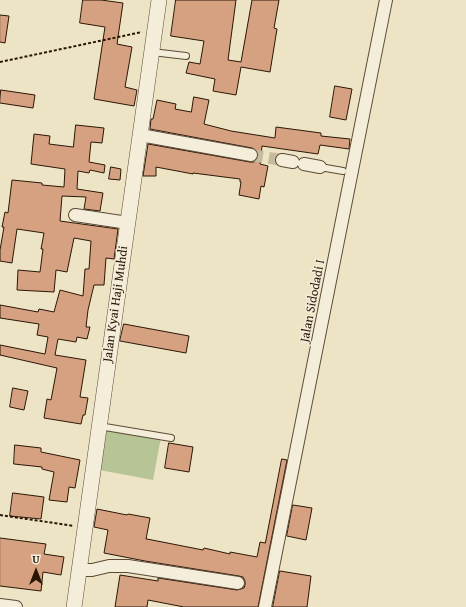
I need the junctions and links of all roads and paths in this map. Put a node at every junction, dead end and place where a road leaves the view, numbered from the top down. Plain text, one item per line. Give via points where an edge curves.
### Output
1 (159, 0) edge
2 (386, 0) edge
3 (155, 29) junction
4 (152, 52) junction
5 (186, 56) dead end
6 (0, 62) edge
7 (140, 135) junction
8 (251, 155) tunnel mouth
9 (293, 162) tunnel mouth
10 (320, 167) joint
11 (343, 172) dead end
12 (76, 216) dead end
13 (128, 223) junction
14 (99, 426) junction
15 (171, 438) dead end
16 (0, 515) edge
17 (85, 528) junction
18 (79, 570) junction
19 (238, 583) dead end
20 (0, 605) edge
21 (16, 607) edge
22 (74, 607) edge
23 (266, 607) edge

1 - 3 street, Jalan Kyai Haji Muhdi
2 - 23 street, Jalan Sidodadi I
3 - 4 street, Jalan Kyai Haji Muhdi
3 - 6 path
4 - 5 lane
4 - 7 street, Jalan Kyai Haji Muhdi
7 - 8 street
7 - 13 street, Jalan Kyai Haji Muhdi
9 - 10 street
10 - 11 lane
12 - 13 street
13 - 14 street, Jalan Kyai Haji Muhdi
14 - 15 lane
14 - 17 street, Jalan Kyai Haji Muhdi
16 - 17 path
17 - 18 street, Jalan Kyai Haji Muhdi
18 - 19 street via 128,566
18 - 22 street, Jalan Kyai Haji Muhdi
20 - 21 street

